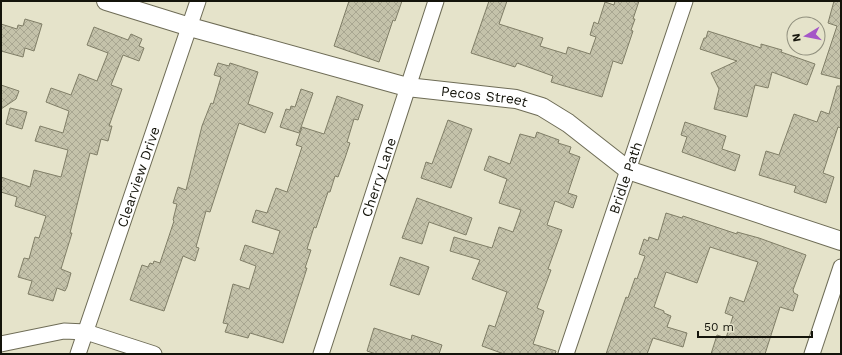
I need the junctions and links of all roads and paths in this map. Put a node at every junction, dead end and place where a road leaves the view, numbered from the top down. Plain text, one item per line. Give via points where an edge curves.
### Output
1 (106, 1) edge
2 (198, 1) edge
3 (436, 1) edge
4 (685, 1) edge
5 (190, 27) junction
6 (407, 87) junction
7 (628, 170) junction
8 (841, 241) edge
9 (841, 267) edge
10 (86, 332) junction
11 (1, 344) edge
12 (78, 354) edge
13 (154, 354) edge
14 (321, 354) edge
15 (566, 354) edge
16 (812, 354) edge

1 - 5 street, Pecos Street
2 - 5 street, Clearview Drive
3 - 6 street, Cherry Lane
4 - 7 street, Bridle Path
5 - 6 street, Pecos Street
5 - 10 street, Clearview Drive
6 - 7 street, Pecos Street via 516,100 542,107 568,123
6 - 14 street, Cherry Lane
7 - 8 street, Pecos Street
7 - 15 street, Bridle Path
9 - 16 street
10 - 11 street via 64,331
10 - 12 street, Clearview Drive
10 - 13 street

